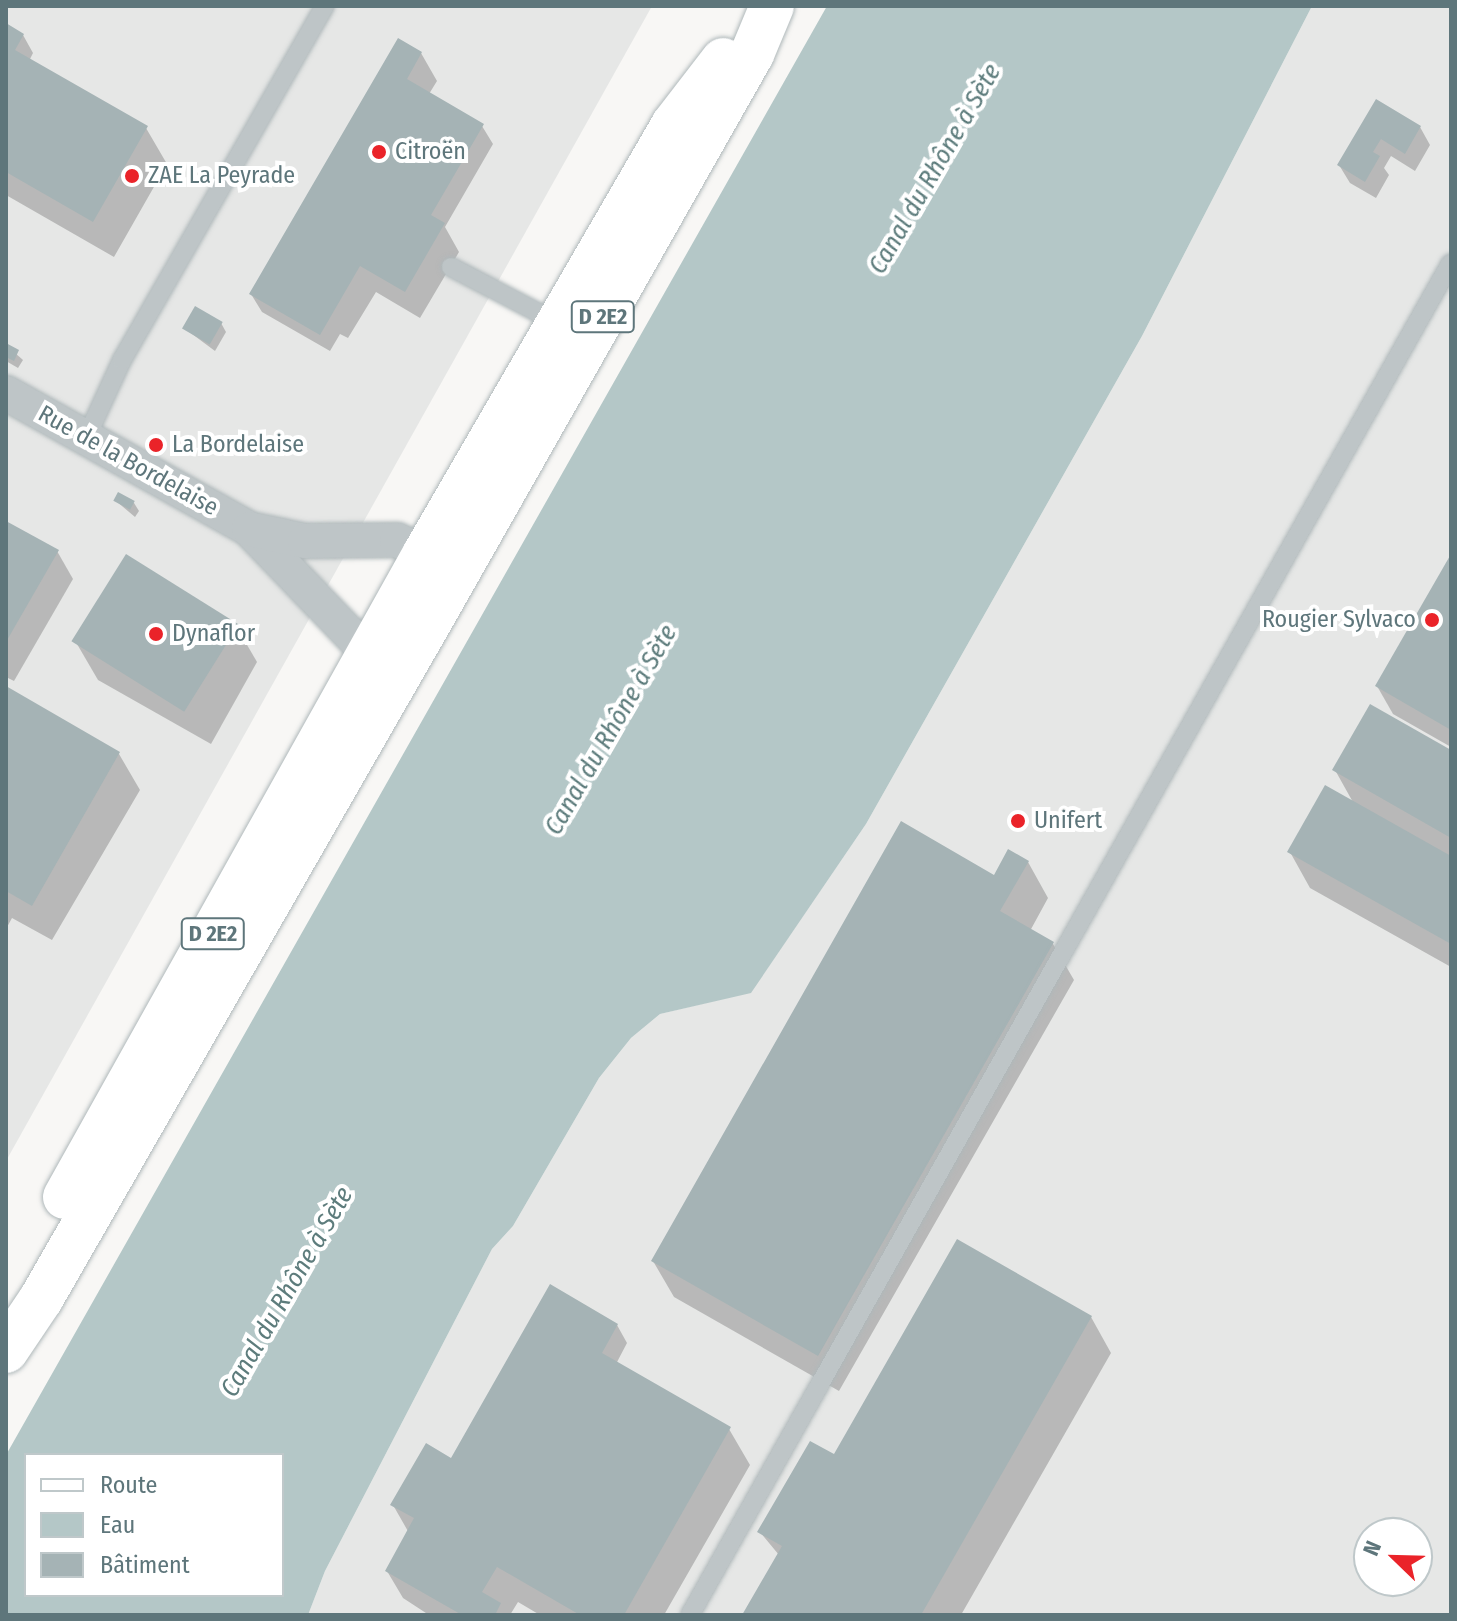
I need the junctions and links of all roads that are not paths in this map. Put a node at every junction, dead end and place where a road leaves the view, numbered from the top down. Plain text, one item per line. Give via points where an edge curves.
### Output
1 (325, 6) edge
2 (769, 6) edge
3 (1451, 263) edge
4 (451, 267) dead end
5 (574, 332) junction
6 (6, 393) edge
7 (87, 436) junction
8 (249, 529) junction
9 (425, 553) junction
10 (428, 625) junction
11 (370, 655) junction
12 (6, 1318) edge
13 (6, 1351) edge
14 (690, 1615) edge

1 - 7 lane via 122,360
2 - 5 main road, D 2E2 via 673,125
3 - 14 lane
4 - 5 lane
5 - 9 main road, D 2E2
5 - 10 main road, D 2E2
6 - 7 street, Rue de la Bordelaise
7 - 8 street, Rue de la Bordelaise
8 - 9 street via 305,541 397,540
8 - 11 street
9 - 10 main road
9 - 11 main road, D 2E2
10 - 11 main road
10 - 13 main road, D 2E2 via 49,1285
11 - 12 main road, D 2E2 via 28,1263

